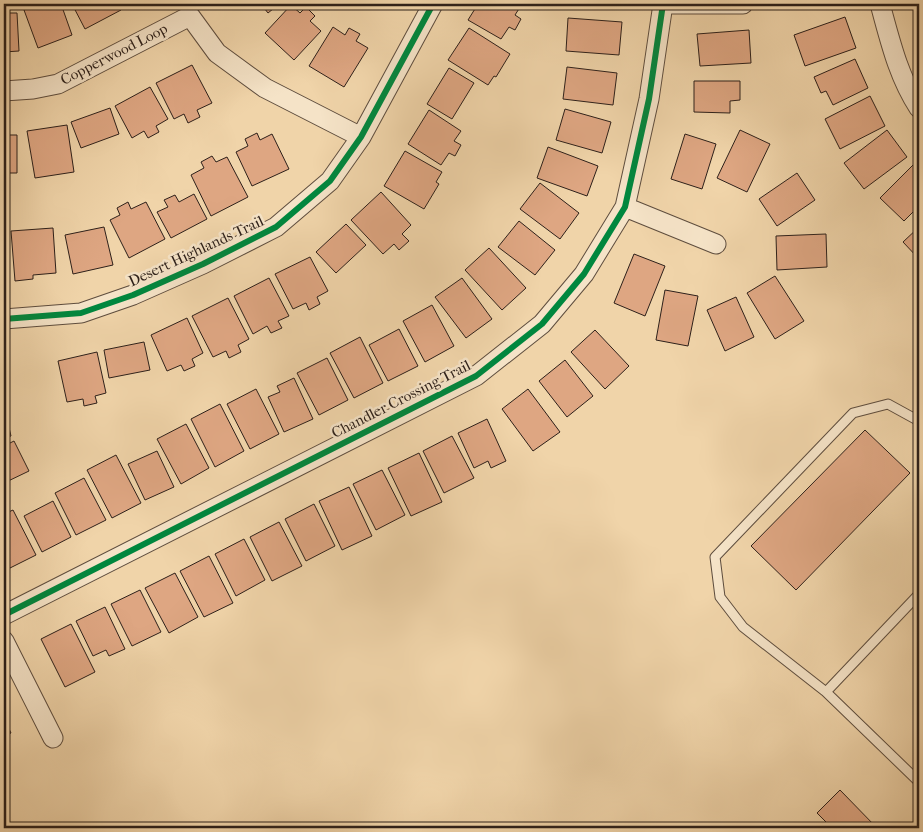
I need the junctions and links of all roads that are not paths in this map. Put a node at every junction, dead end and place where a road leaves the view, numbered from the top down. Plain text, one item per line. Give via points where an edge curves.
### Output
1 (433, 4) edge
2 (661, 4) edge
3 (743, 4) edge
4 (880, 4) edge
5 (4, 90) edge
6 (919, 108) edge
7 (361, 137) junction
8 (625, 207) junction
9 (716, 244) dead end
10 (4, 319) edge
11 (919, 421) edge
12 (919, 594) edge
13 (4, 615) edge
14 (4, 642) edge
15 (826, 692) junction
16 (53, 738) dead end
17 (919, 782) edge

1 - 7 street, Desert Highlands Trail
2 - 3 street
2 - 8 street, Chandler Crossing Trail via 649,99
4 - 6 street via 894,58
5 - 7 street, Copperwood Loop via 58,84 190,16 217,53 265,88
7 - 10 street, Desert Highlands Trail via 330,181 276,227 227,252 133,296 82,313
8 - 9 street
8 - 13 street, Chandler Crossing Trail via 584,274 542,324 476,376
11 - 15 lane via 888,404 853,413 715,557 720,597 743,627
12 - 15 lane
14 - 16 street
15 - 17 lane

